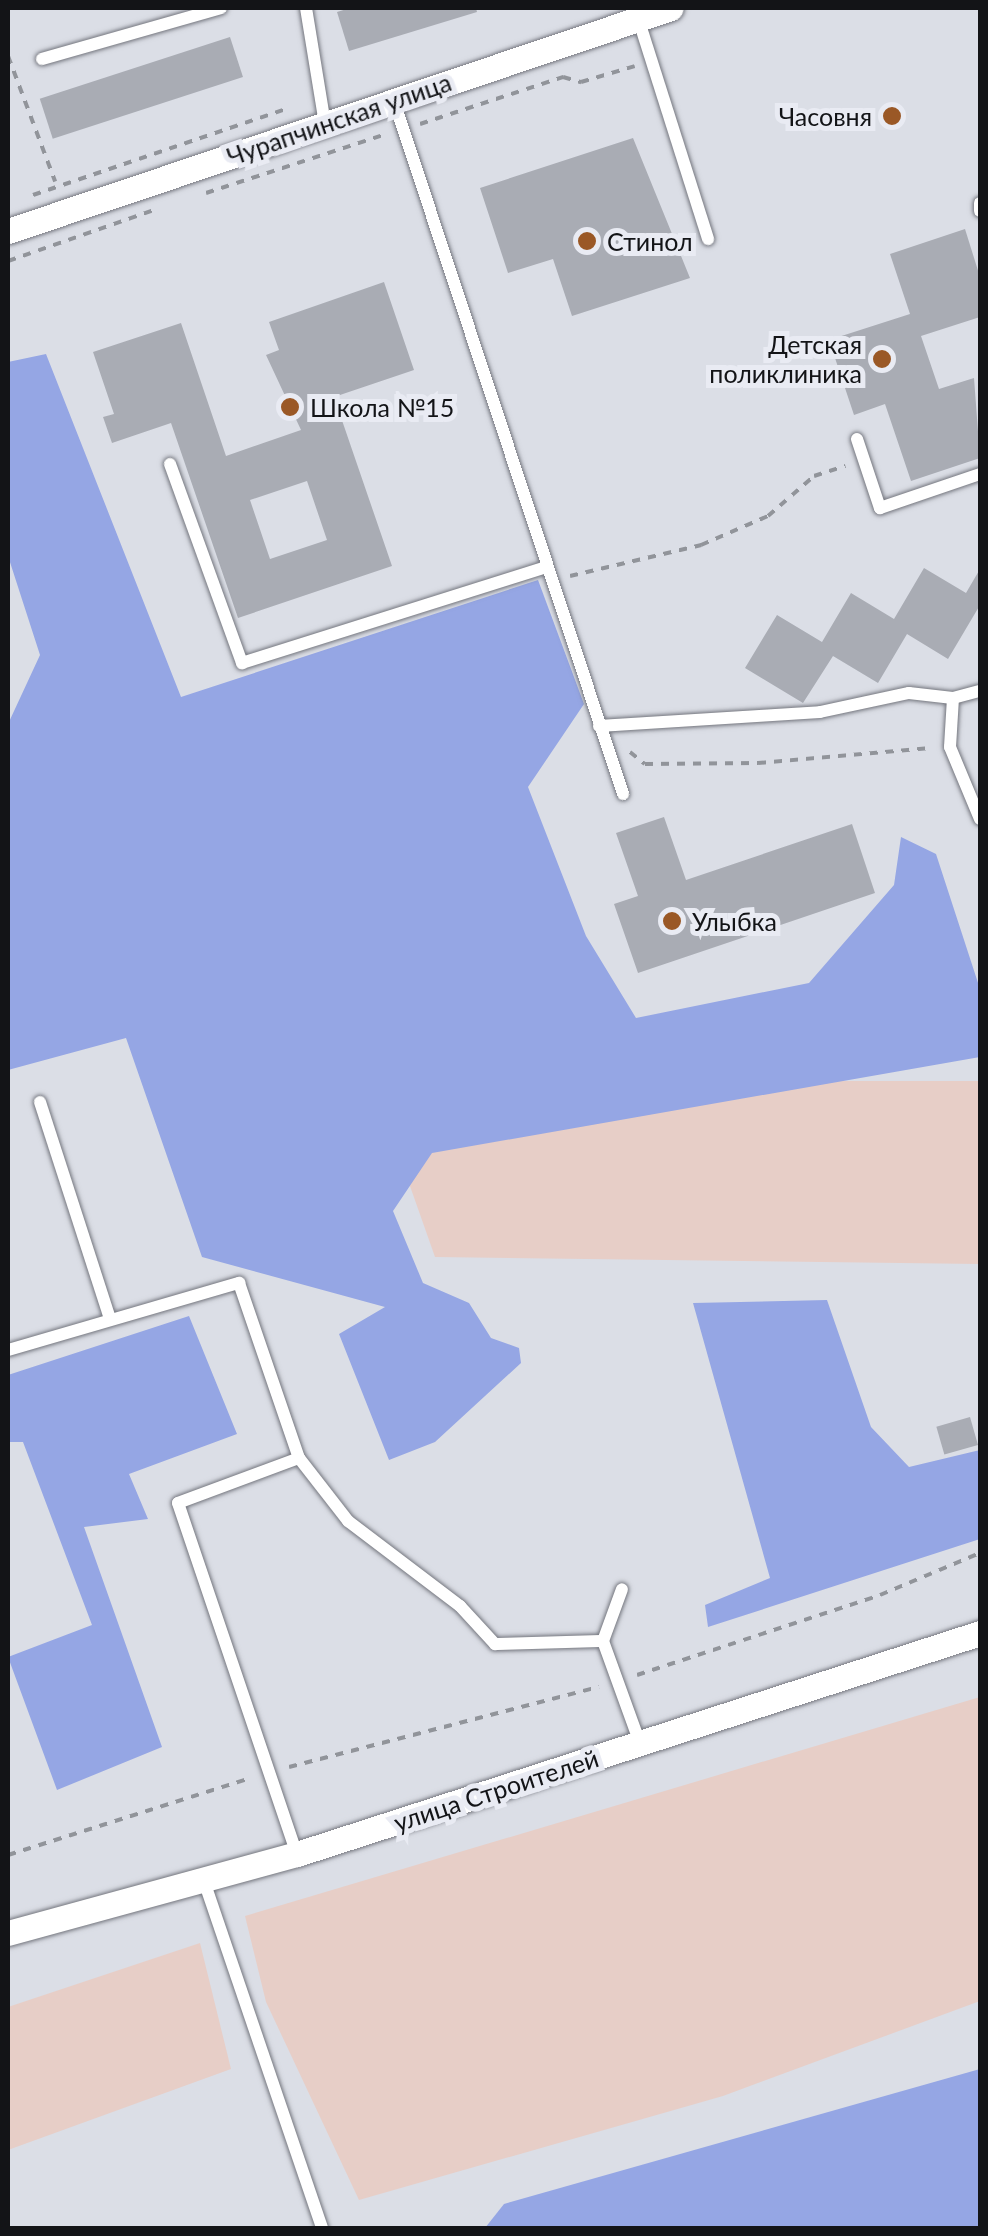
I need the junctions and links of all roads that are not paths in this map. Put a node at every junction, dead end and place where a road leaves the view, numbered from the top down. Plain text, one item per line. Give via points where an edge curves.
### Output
1 (221, 8) edge
2 (306, 8) edge
3 (671, 8) edge
4 (638, 18) junction
5 (42, 59) dead end
6 (394, 101) junction
7 (325, 124) junction
8 (980, 203) edge
9 (980, 211) edge
10 (8, 232) edge
11 (708, 240) dead end
12 (857, 439) dead end
13 (170, 464) dead end
14 (980, 474) edge
15 (549, 574) junction
16 (980, 691) edge
17 (953, 698) junction
18 (599, 726) junction
19 (624, 794) dead end
20 (980, 819) edge
21 (40, 1102) dead end
22 (109, 1316) junction
23 (8, 1350) edge
24 (298, 1458) junction
25 (622, 1588) dead end
26 (980, 1633) edge
27 (604, 1641) junction
28 (640, 1743) junction
29 (297, 1854) junction
30 (204, 1881) junction
31 (8, 1933) edge
32 (322, 2228) edge

1 - 5 lane
2 - 7 lane
3 - 4 street, Чурапчинская улица
4 - 6 street, Чурапчинская улица
4 - 11 lane
6 - 7 street, Чурапчинская улица
6 - 15 lane
7 - 10 street, Чурапчинская улица
8 - 9 lane
12 - 14 lane via 880,508
13 - 15 lane via 242,663
15 - 18 lane
16 - 17 lane
17 - 18 lane via 909,693 820,712
17 - 20 lane via 950,746
18 - 19 lane
21 - 22 lane
22 - 23 lane
22 - 24 lane via 239,1283
24 - 27 lane via 348,1521 460,1606 495,1644
24 - 29 lane via 178,1504
25 - 27 lane
26 - 28 street, улица Строителей
27 - 28 lane
28 - 29 street, улица Строителей
29 - 30 street, улица Строителей
30 - 31 street, улица Строителей
30 - 32 lane

